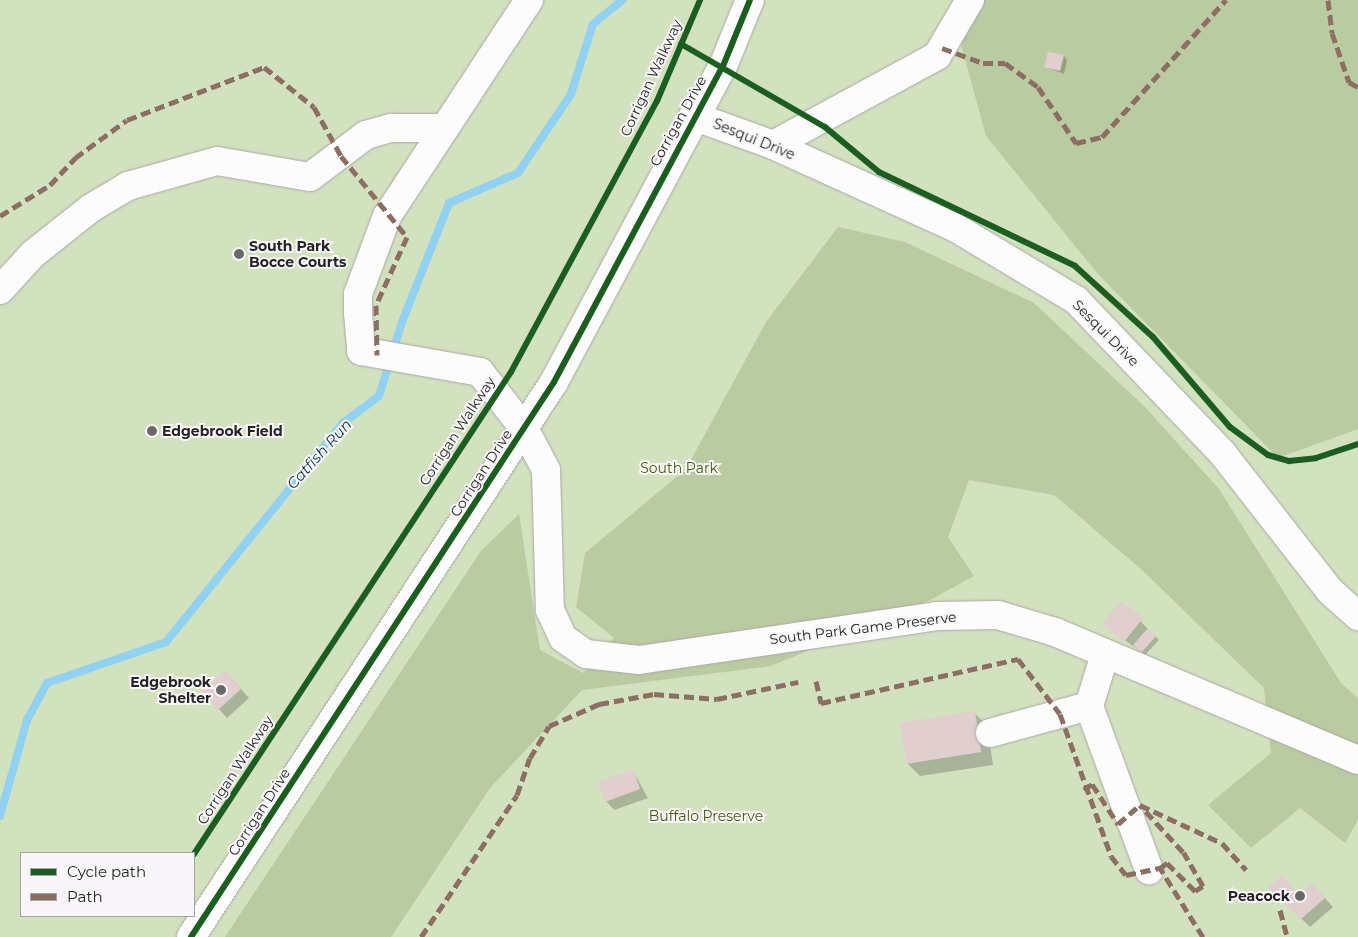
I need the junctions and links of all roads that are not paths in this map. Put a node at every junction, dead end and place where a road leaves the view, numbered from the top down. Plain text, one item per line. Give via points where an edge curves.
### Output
1 (530, 0) edge
2 (750, 0) edge
3 (970, 0) edge
4 (693, 116) junction
5 (445, 128) junction
6 (773, 145) junction
7 (0, 290) edge
8 (524, 430) junction
9 (1358, 616) edge
10 (1106, 654) junction
11 (1089, 706) junction
12 (990, 733) dead end
13 (1358, 760) edge
14 (1149, 870) dead end
15 (192, 937) edge

1 - 5 street
2 - 4 street, Corrigan Drive via 723,66
3 - 6 street via 937,56
4 - 6 street, Sesqui Drive
4 - 8 street, Corrigan Drive via 554,382
5 - 7 street via 391,128 366,135 310,177 247,170 217,161 128,186 91,208 33,254
5 - 8 street, South Park Game Preserve via 387,216 358,294 361,351 480,372
6 - 9 street, Sesqui Drive via 956,228 1076,300 1223,454 1330,591
8 - 10 street, South Park Game Preserve via 546,470 550,610 563,638 586,654 639,660 918,618 998,615
8 - 15 street, Corrigan Drive
10 - 11 street
10 - 13 street, South Park Game Preserve
11 - 12 street
11 - 14 street

